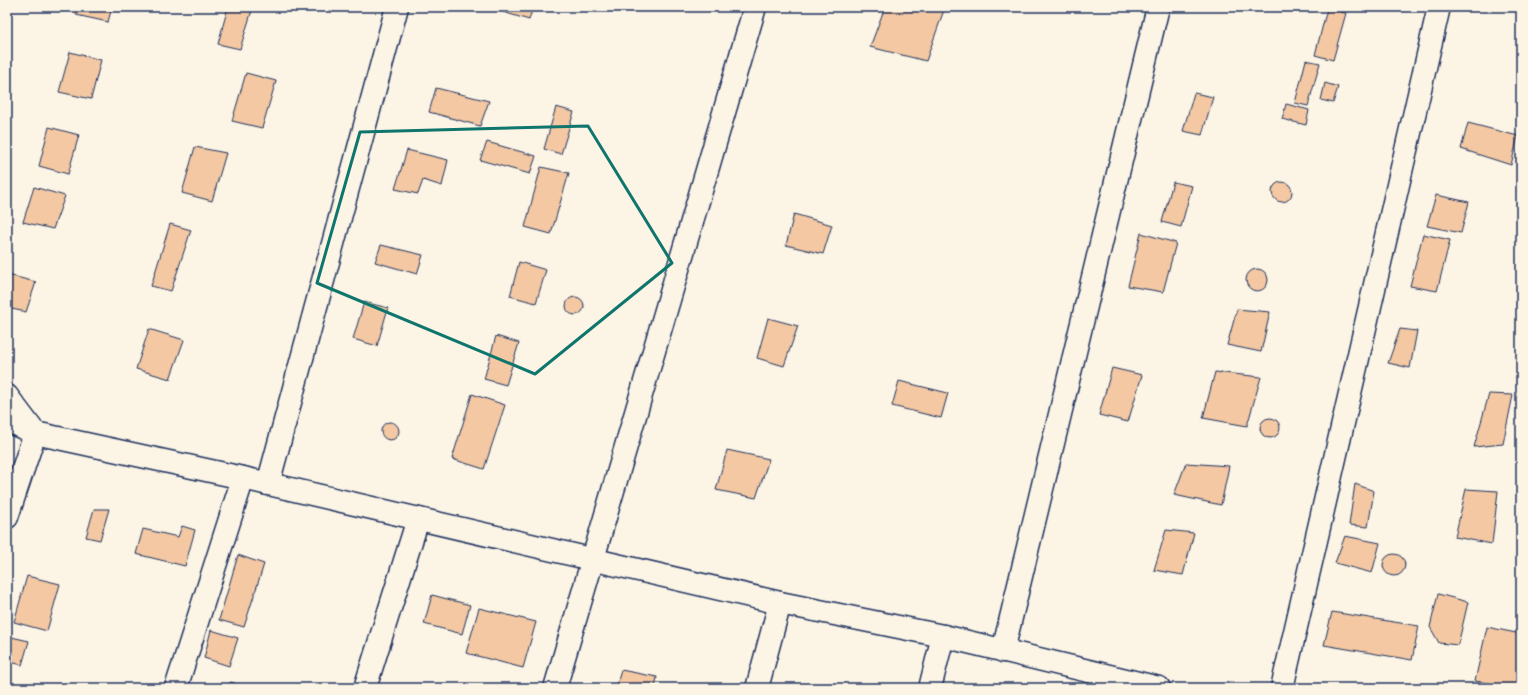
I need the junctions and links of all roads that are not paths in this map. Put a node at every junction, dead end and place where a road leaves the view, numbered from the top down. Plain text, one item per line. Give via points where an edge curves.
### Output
1 (397, 7) edge
2 (755, 7) edge
3 (1158, 7) edge
4 (1439, 7) edge
5 (7, 396) edge
6 (7, 421) edge
7 (35, 433) junction
8 (243, 478) junction
9 (268, 484) junction
10 (7, 517) edge
11 (418, 519) junction
12 (594, 559) junction
13 (780, 603) junction
14 (943, 636) junction
15 (1003, 651) junction
16 (176, 688) edge
17 (365, 688) edge
18 (555, 688) edge
19 (757, 688) edge
20 (930, 688) edge
21 (1155, 688) edge
22 (1282, 688) edge

1 - 9 street
2 - 12 street
3 - 15 street
4 - 22 street
5 - 7 street
6 - 7 street
7 - 8 street
7 - 10 street
8 - 9 street
8 - 16 street
9 - 11 street
11 - 12 street
11 - 17 street
12 - 13 street
12 - 18 street
13 - 14 street
13 - 19 street
14 - 15 street
14 - 20 street
15 - 21 street

